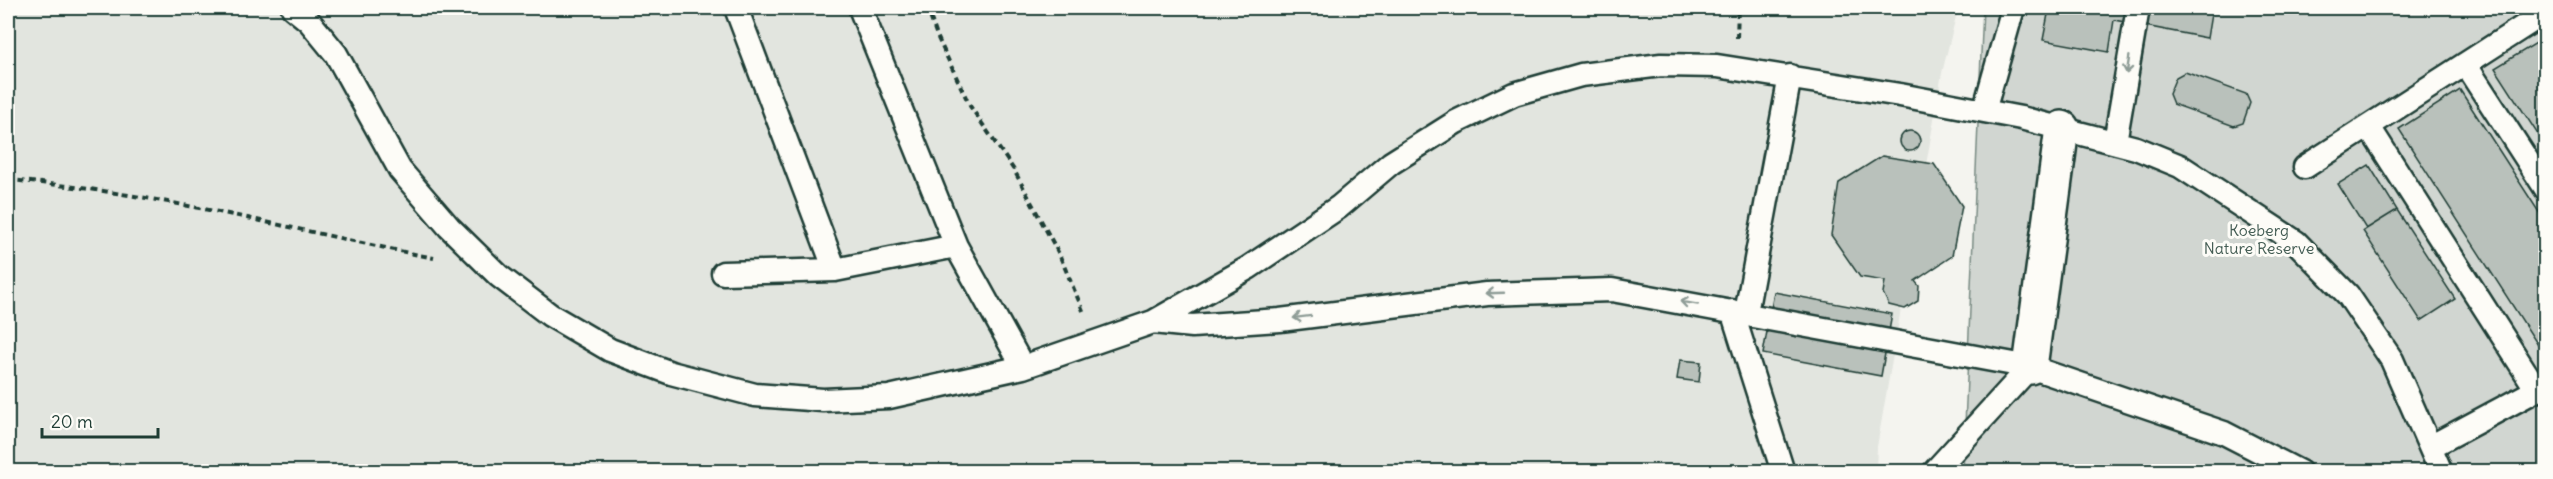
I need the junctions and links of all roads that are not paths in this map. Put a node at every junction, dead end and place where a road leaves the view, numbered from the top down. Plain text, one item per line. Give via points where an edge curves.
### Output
1 (293, 8) edge
2 (736, 8) edge
3 (860, 8) edge
4 (2013, 8) edge
5 (2138, 8) edge
6 (2546, 12) edge
7 (2465, 64) junction
8 (1790, 76) junction
9 (1984, 111) junction
10 (2369, 127) junction
11 (2062, 128) junction
12 (2115, 142) junction
13 (2305, 167) dead end
14 (2546, 189) edge
15 (956, 246) junction
16 (835, 270) junction
17 (723, 273) dead end
18 (1739, 312) junction
19 (1153, 322) junction
20 (1023, 367) junction
21 (2030, 367) junction
22 (2541, 387) edge
23 (2430, 447) junction
24 (1783, 471) edge
25 (1934, 471) edge
26 (2300, 471) edge
27 (2441, 471) edge

1 - 20 lane via 336,54 400,170 449,227 499,276 550,315 610,350 671,373 755,395 823,400 889,398
2 - 16 lane
3 - 15 lane
4 - 9 lane
5 -> 12 lane
6 - 7 lane
7 - 10 lane
7 - 14 lane
8 - 9 lane
8 - 18 lane
8 - 19 lane via 1717,66 1661,65 1581,75 1514,94 1456,122 1391,163 1339,207 1248,268
9 - 11 lane
10 - 13 lane
10 - 22 lane
11 - 12 lane
11 - 21 street
12 - 23 lane via 2180,166 2296,242 2348,295 2392,360
15 - 16 lane
15 - 20 lane
16 - 17 lane
18 -> 19 lane via 1612,290 1487,294 1203,326
18 - 21 lane
18 - 24 lane
19 - 20 lane
21 - 25 lane
21 - 26 lane via 2224,433
22 - 23 lane
23 - 27 lane

